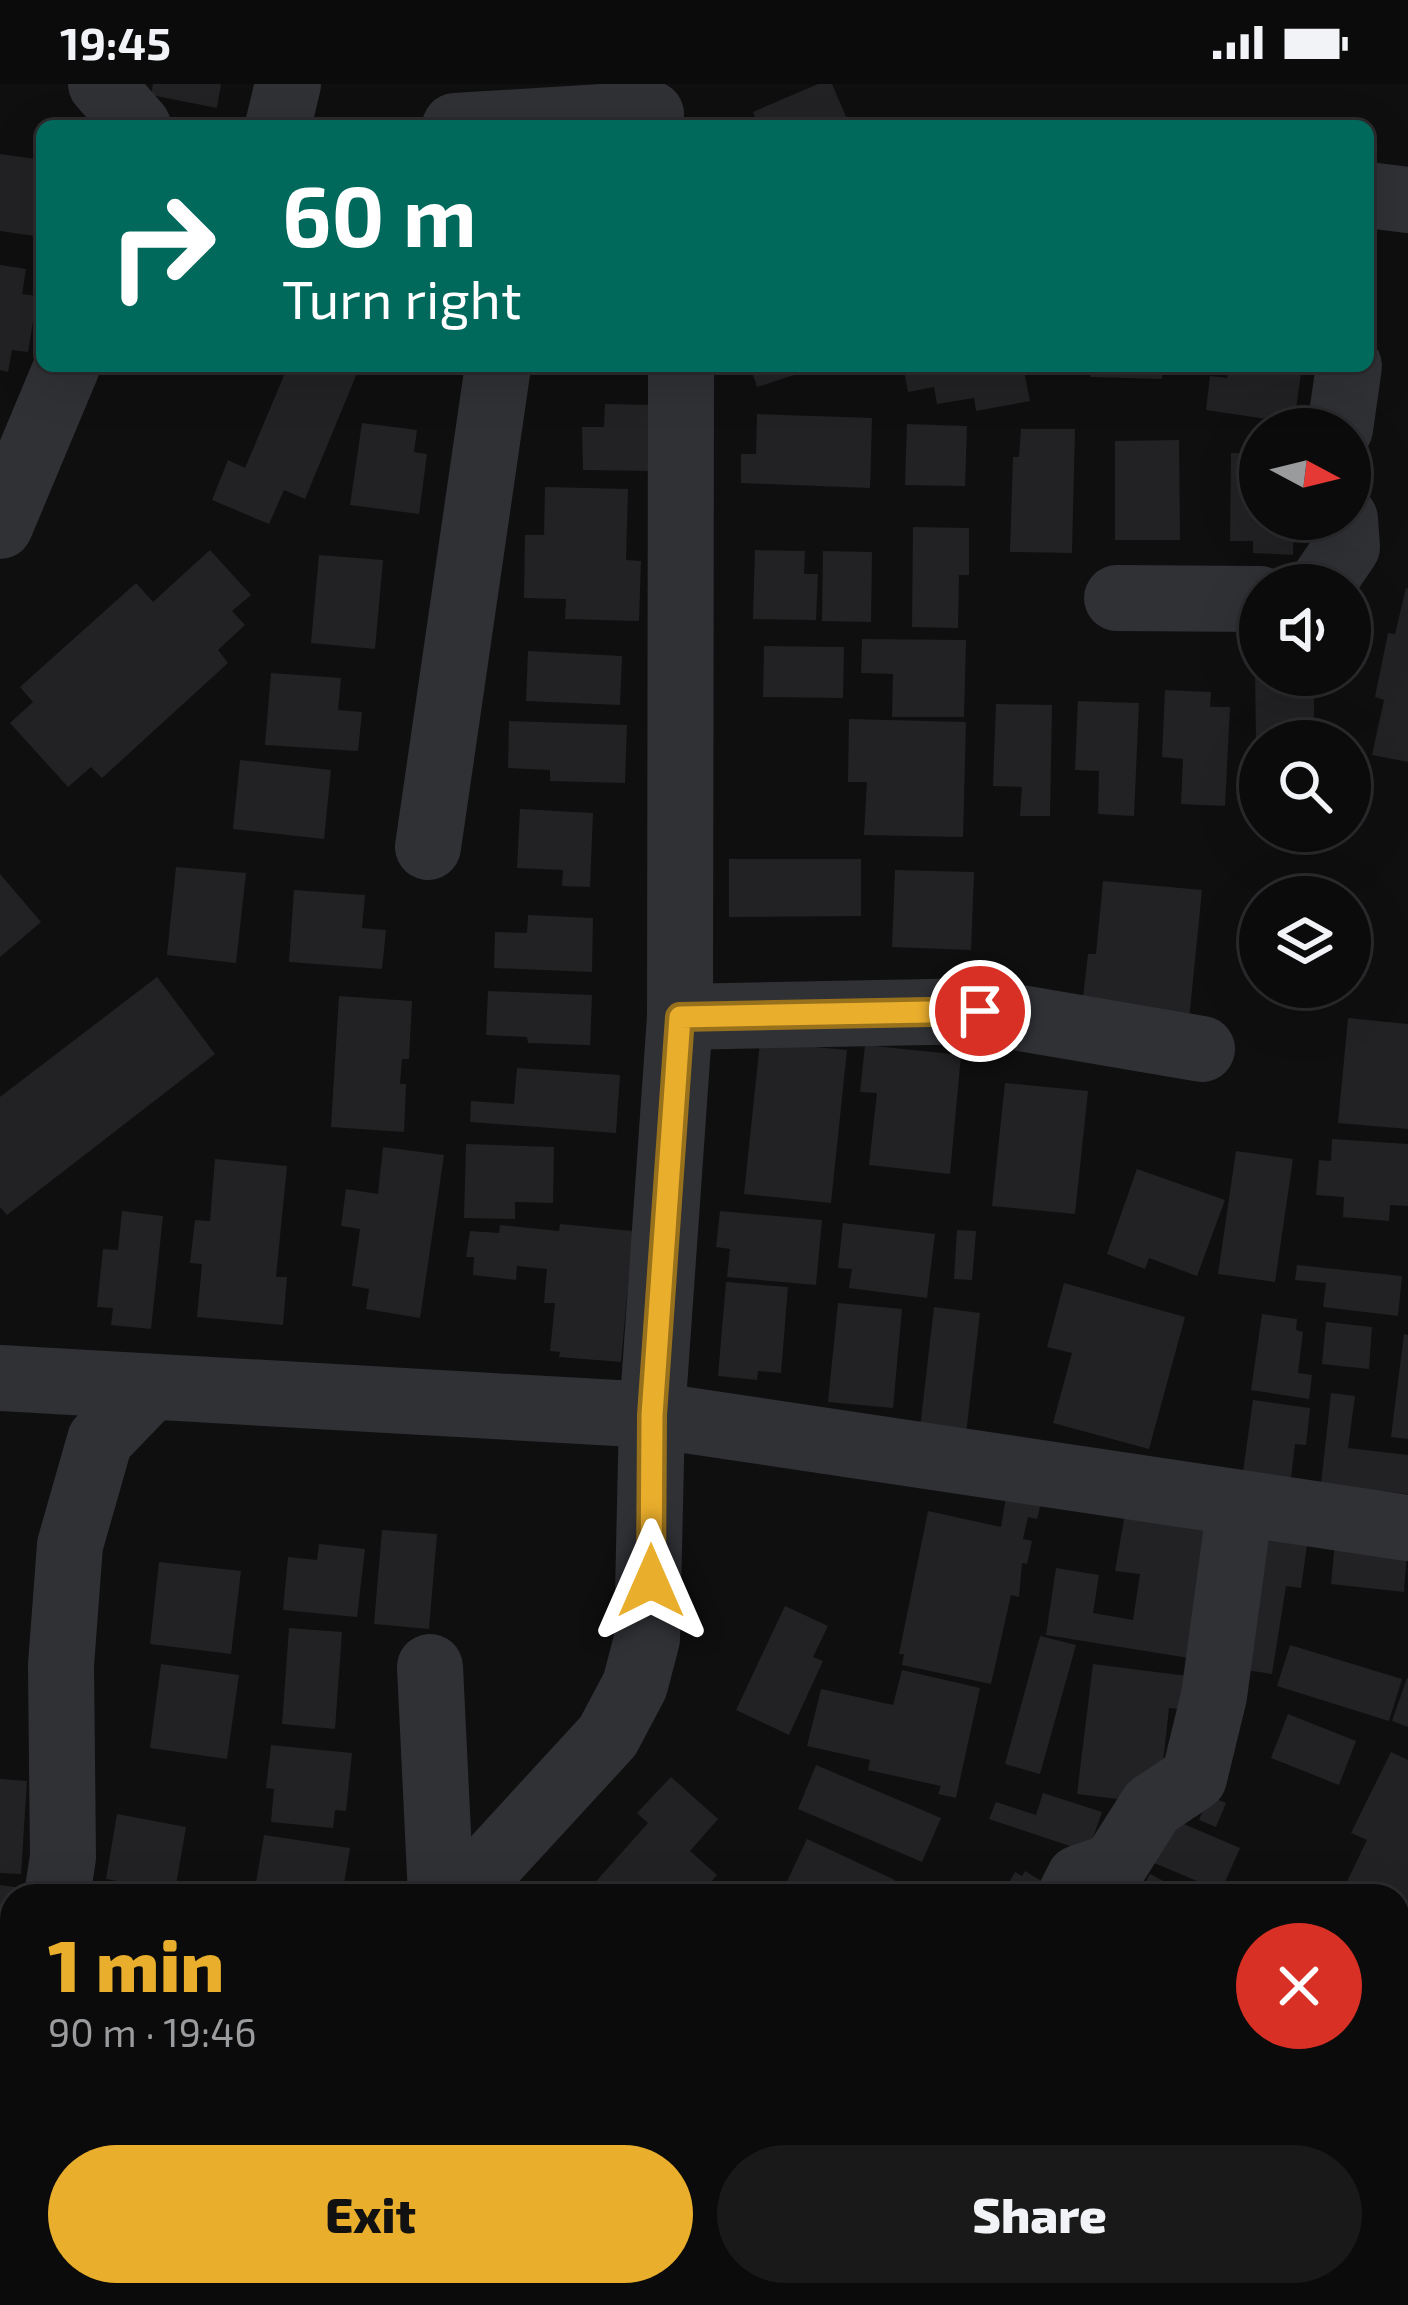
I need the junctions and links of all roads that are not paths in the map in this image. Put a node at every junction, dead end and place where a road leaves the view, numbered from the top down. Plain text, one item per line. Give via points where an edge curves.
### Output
1 (101, 84) edge
2 (288, 84) edge
3 (650, 108) edge
4 (133, 120) edge
5 (279, 120) edge
6 (520, 120) edge
7 (64, 372) edge
8 (497, 372) edge
9 (681, 372) edge
10 (1347, 372) edge
11 (1343, 408) edge
12 (0, 526) edge
13 (1117, 598) dead end
14 (1239, 599) edge
15 (428, 847) dead end
16 (680, 1017) junction
17 (1202, 1049) dead end
18 (0, 1378) edge
19 (151, 1387) junction
20 (652, 1415) junction
21 (1240, 1505) junction
22 (1408, 1528) edge
23 (430, 1666) dead end
24 (58, 1884) edge
25 (440, 1884) edge
26 (472, 1884) edge
27 (1076, 1884) edge

1 - 4 street
2 - 5 street
3 - 6 street
7 - 12 street
8 - 15 street
9 - 16 street
10 - 11 street
13 - 14 street
16 - 17 street via 980,1011
16 - 20 street
18 - 19 street
19 - 20 street
19 - 24 street via 100,1440 70,1546
20 - 21 street
20 - 26 street via 650,1600 635,1684 608,1736
21 - 22 street
21 - 27 street via 1214,1696 1194,1778 1152,1806 1114,1866
23 - 25 street

